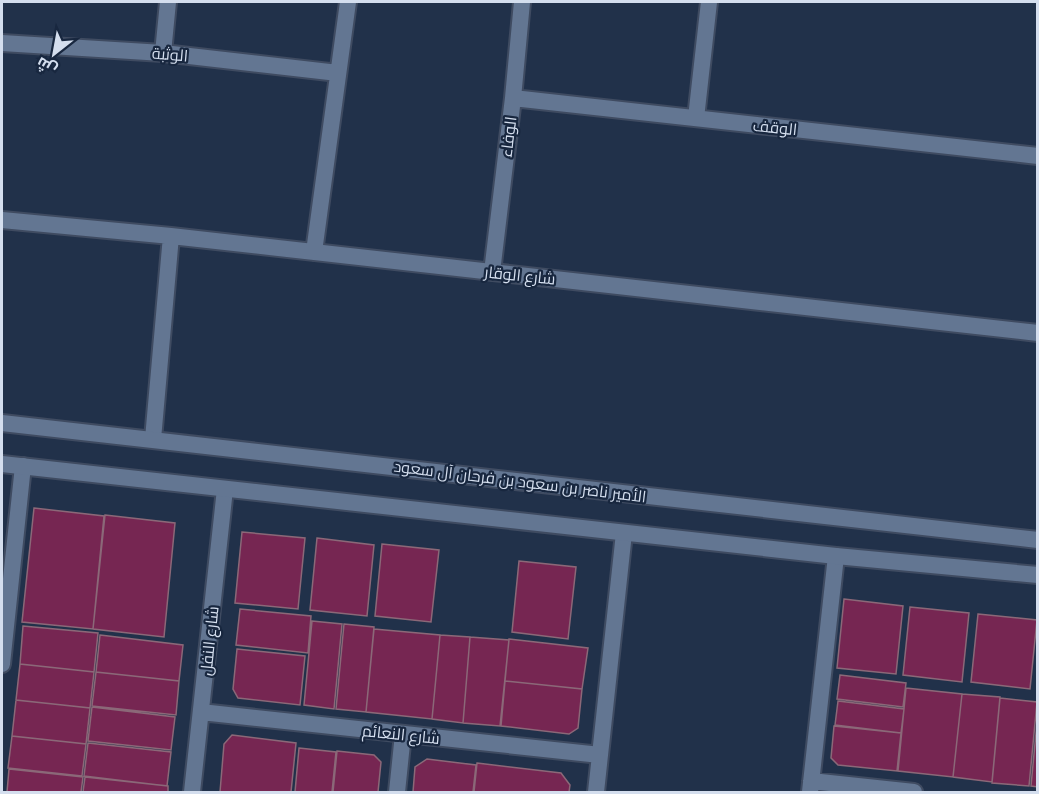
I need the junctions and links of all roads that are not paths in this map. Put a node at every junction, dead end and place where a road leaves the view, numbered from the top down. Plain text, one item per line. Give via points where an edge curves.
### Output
1 (168, 2) edge
2 (348, 2) edge
3 (522, 2) edge
4 (709, 2) edge
5 (2, 43) edge
6 (164, 53) junction
7 (338, 73) junction
8 (513, 98) junction
9 (696, 118) junction
10 (1038, 156) edge
11 (2, 220) edge
12 (171, 236) junction
13 (314, 252) junction
14 (492, 272) junction
15 (1038, 333) edge
16 (2, 423) edge
17 (153, 439) junction
18 (2, 464) edge
19 (23, 466) junction
20 (225, 489) junction
21 (624, 533) junction
22 (1038, 540) edge
23 (836, 556) junction
24 (1038, 575) edge
25 (2, 664) edge
26 (201, 712) junction
27 (403, 734) junction
28 (600, 755) junction
29 (810, 787) edge
30 (192, 792) edge
31 (397, 792) edge
32 (596, 792) edge
33 (914, 792) edge

1 - 6 street
2 - 7 street
3 - 8 street, الوفاء
4 - 9 street
5 - 6 street, الوثبة
6 - 7 street, الوثبة
7 - 13 street
8 - 9 street, الوقف
8 - 14 street, الوفاء
9 - 10 street, الوقف
11 - 12 street, شارع الوقار
12 - 13 street, شارع الوقار
12 - 17 street
13 - 14 street, شارع الوقار
14 - 15 street, شارع الوقار
16 - 17 street, الأمير ناصر بن سعود بن فرحان آل سعود
17 - 22 street, الأمير ناصر بن سعود بن فرحان آل سعود
18 - 19 street
19 - 20 street
19 - 25 street
20 - 21 street
20 - 26 street, شارع النفل
21 - 23 street
21 - 28 street
23 - 24 street
23 - 29 street
26 - 27 street, شارع النعائم
26 - 30 street, شارع النفل
27 - 28 street, شارع النعائم
27 - 31 street
28 - 32 street
29 - 33 street

